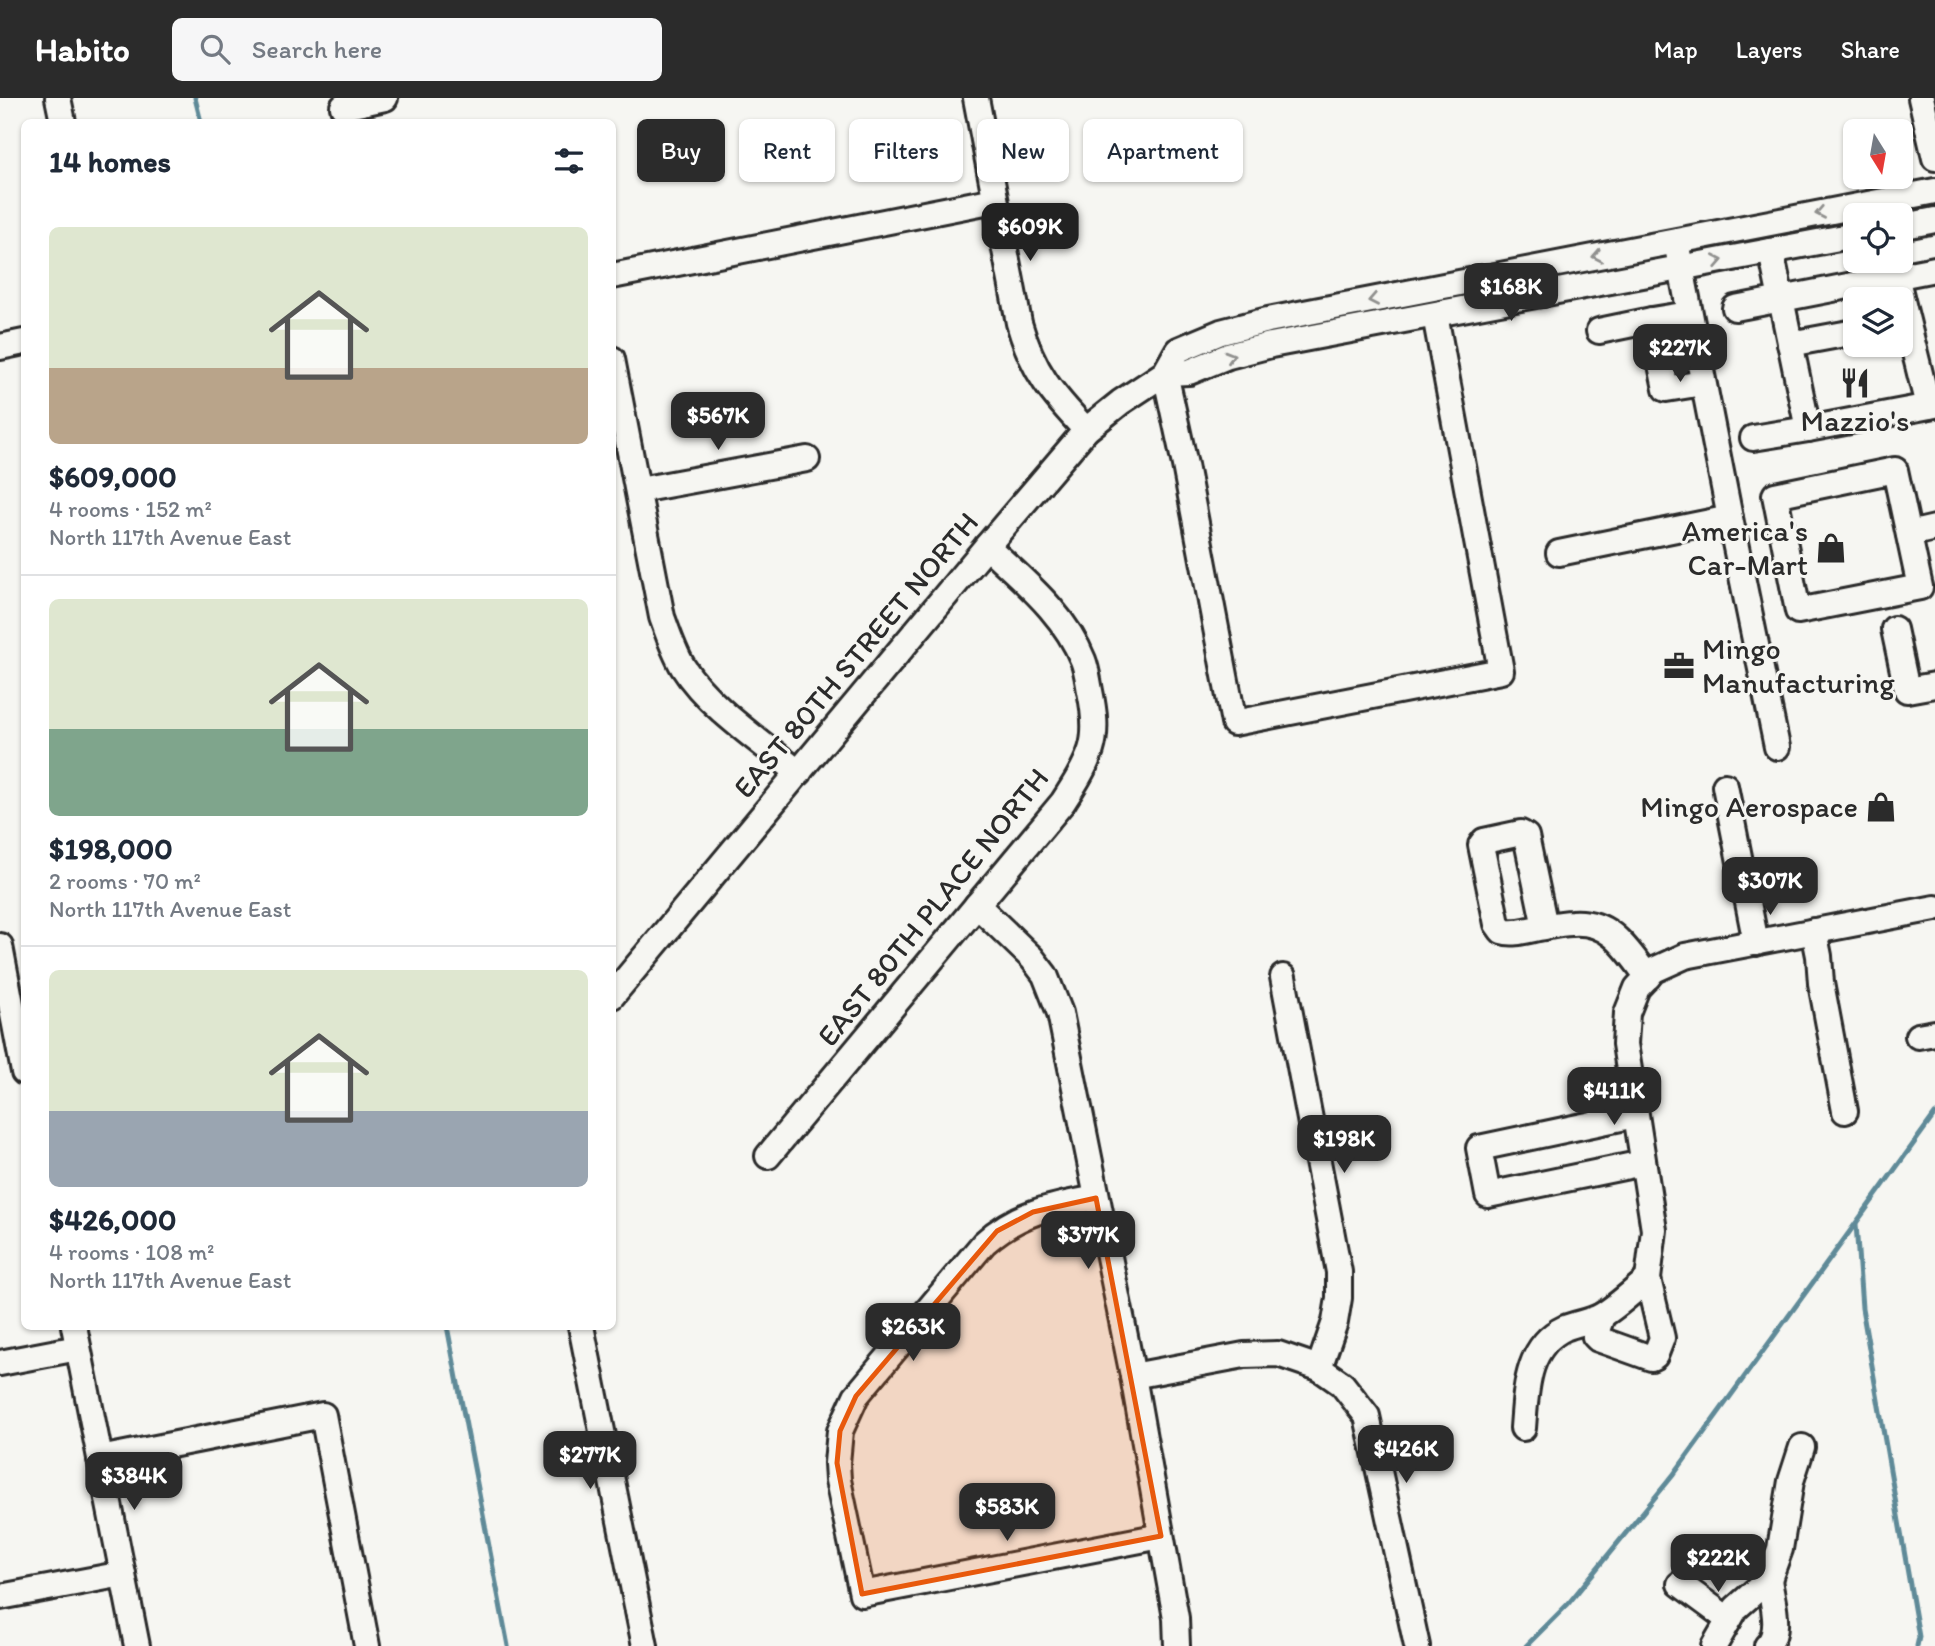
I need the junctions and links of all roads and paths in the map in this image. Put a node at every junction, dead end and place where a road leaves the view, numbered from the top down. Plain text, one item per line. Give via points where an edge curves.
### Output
1 (58, 98) edge
2 (385, 98) edge
3 (976, 98) edge
4 (1921, 98) edge
5 (343, 109) edge
6 (62, 119) edge
7 (1935, 158) edge
8 (1935, 191) edge
9 (995, 200) junction
10 (1935, 220) edge
11 (1913, 224) edge
12 (1843, 237) edge
13 (1676, 241) junction
14 (1771, 251) junction
15 (1681, 268) junction
16 (1935, 269) edge
17 (616, 275) edge
18 (1896, 276) junction
19 (1898, 287) edge
20 (1781, 299) junction
21 (1735, 308) dead end
22 (1689, 314) junction
23 (1435, 315) junction
24 (1652, 320) junction
25 (1599, 331) dead end
26 (1843, 334) edge
27 (21, 343) edge
28 (1790, 344) junction
29 (0, 347) edge
30 (1913, 349) edge
31 (1165, 373) junction
32 (616, 378) edge
33 (1703, 383) junction
34 (1932, 405) edge
35 (1808, 429) junction
36 (1086, 430) junction
37 (1754, 438) dead end
38 (807, 459) dead end
39 (639, 490) junction
40 (1730, 518) junction
41 (1935, 528) edge
42 (1909, 534) junction
43 (986, 546) junction
44 (1559, 553) dead end
45 (1894, 629) dead end
46 (1935, 685) edge
47 (1777, 747) dead end
48 (799, 774) junction
49 (1725, 786) dead end
50 (977, 905) junction
51 (1935, 908) edge
52 (1545, 927) dead end
53 (1814, 931) junction
54 (1756, 943) junction
55 (0, 946) edge
56 (1283, 978) dead end
57 (1642, 983) junction
58 (616, 984) edge
59 (17, 996) edge
60 (21, 1039) edge
61 (1845, 1111) dead end
62 (1635, 1115) junction
63 (768, 1156) dead end
64 (1643, 1163) junction
65 (1096, 1198) junction
66 (1648, 1279) junction
67 (1602, 1316) junction
68 (582, 1330) edge
69 (76, 1337) edge
70 (0, 1363) edge
71 (1319, 1368) junction
72 (1133, 1376) junction
73 (1523, 1427) dead end
74 (1802, 1447) dead end
75 (100, 1459) junction
76 (1161, 1536) junction
77 (123, 1574) junction
78 (1769, 1579) junction
79 (1680, 1584) dead end
80 (0, 1597) edge
81 (1729, 1620) junction
82 (137, 1646) edge
83 (367, 1646) edge
84 (645, 1646) edge
85 (1177, 1646) edge
86 (1417, 1646) edge
87 (1714, 1646) edge
88 (1766, 1646) edge

1 - 6 street
2 - 5 street
3 - 9 street
4 - 7 street
8 -> 13 street, EAST 80TH STREET NORTH
9 - 17 street
9 - 36 street via 1026,347 1046,384
10 - 11 street
12 - 14 street, EAST 80TH STREET NORTH
13 - 15 street
13 -> 31 street, EAST 80TH STREET NORTH via 1221,332 1178,350
15 -> 14 street, EAST 80TH STREET NORTH
14 - 20 street
15 - 22 street
15 - 23 street, EAST 80TH STREET NORTH
16 - 18 street
18 - 19 street
18 - 20 street
20 - 21 street
20 - 28 street
22 - 24 street
22 - 33 street
31 -> 23 street, EAST 80TH STREET NORTH via 1189,372 1271,345
23 - 31 street via 1501,671 1234,723
24 - 25 street
24 - 33 street via 1666,389
26 - 28 street
27 - 29 street
28 - 35 street
30 - 34 street
31 - 36 street, EAST 80TH STREET NORTH
32 - 39 street
33 - 40 street
34 - 35 street
35 - 37 street
36 - 43 street, EAST 80TH STREET NORTH
38 - 39 street
39 - 48 street via 662,617 683,666 709,699
40 - 44 street
40 - 47 street
41 - 42 street
42 - 42 street via 1895,470 1775,495 1798,611 1920,587
43 - 48 street, EAST 80TH STREET NORTH
43 - 50 street, EAST 80TH PLACE NORTH via 1066,626 1084,662 1095,726 1092,748 1063,802
45 - 46 street via 1907,690
48 - 58 street, EAST 80TH STREET NORTH
49 - 54 street
50 - 63 street, EAST 80TH PLACE NORTH
50 - 65 street via 1032,958 1053,993
51 - 53 street
52 - 57 street via 1573,922 1608,930 1621,943
53 - 54 street
53 - 61 street
54 - 57 street via 1685,956 1654,970
55 - 59 street
56 - 71 street via 1339,1272 1335,1322
57 - 62 street via 1627,1013 1625,1045
59 - 60 street
62 - 64 street
62 - 64 street via 1479,1148 1488,1195
64 - 66 street via 1654,1230
65 - 72 street
65 - 76 street via 1032,1212 984,1243 856,1396 840,1431 838,1480 862,1594
66 - 67 street
66 - 67 street via 1662,1338 1655,1356 1598,1339
67 - 73 street via 1564,1329 1543,1345 1527,1381
68 - 84 street
69 - 70 street
69 - 75 street
71 - 72 street via 1278,1354 1244,1355
71 - 86 street via 1342,1384 1367,1416
72 - 76 street
74 - 78 street
75 - 77 street
75 - 83 street via 323,1415
76 - 85 street
77 - 80 street
77 - 82 street
78 - 81 street
78 - 88 street via 1775,1625
79 - 81 street
81 - 87 street

